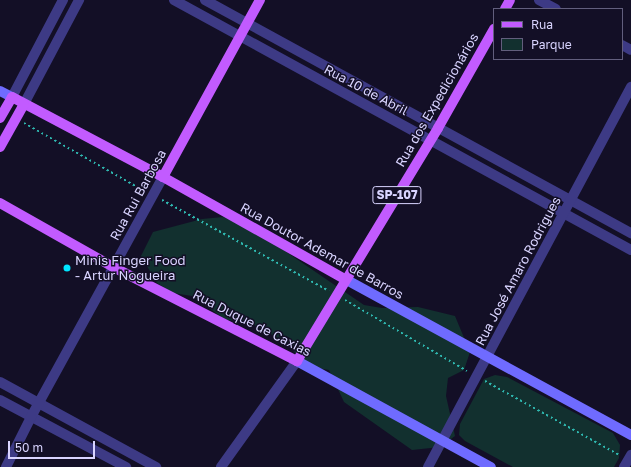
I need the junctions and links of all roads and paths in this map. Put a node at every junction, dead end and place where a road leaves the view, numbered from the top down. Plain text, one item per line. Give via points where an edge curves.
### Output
1 (63, 0) edge
2 (79, 0) edge
3 (174, 0) edge
4 (205, 0) edge
5 (260, 0) edge
6 (539, 0) edge
7 (554, 8) edge
8 (247, 24) junction
9 (493, 30) edge
10 (240, 37) junction
11 (631, 87) edge
12 (0, 90) edge
13 (12, 97) junction
14 (24, 104) junction
15 (0, 118) edge
16 (16, 118) junction
17 (438, 128) junction
18 (431, 140) junction
19 (0, 147) edge
20 (163, 177) junction
21 (153, 196) junction
22 (571, 200) junction
23 (0, 203) edge
24 (564, 213) junction
25 (631, 233) edge
26 (631, 250) edge
27 (113, 266) junction
28 (344, 279) junction
29 (336, 294) junction
30 (487, 357) junction
31 (297, 361) junction
32 (476, 377) junction
33 (0, 382) edge
34 (0, 400) edge
35 (39, 403) junction
36 (31, 417) junction
37 (631, 435) edge
38 (442, 440) junction
39 (628, 460) edge
40 (6, 467) edge
41 (126, 467) edge
42 (156, 467) edge
43 (221, 467) edge
44 (428, 467) edge
45 (491, 467) edge

1 - 13 street
2 - 14 street
3 - 10 street, Rua 10 de Abril
4 - 8 street, Rua 10 de Abril
5 - 8 main road, Rua Rui Barbosa
6 - 7 street
8 - 10 main road, Rua Rui Barbosa
8 - 17 street, Rua 10 de Abril
9 - 17 main road, Rua dos Expedicionários / SP-107
10 - 18 street, Rua 10 de Abril
10 - 20 main road, Rua Rui Barbosa
11 - 22 street, Rua José Amaro Rodrigues
12 - 13 street, Rua Doutor Ademar de Barros
13 - 14 main road, Rua Doutor Ademar de Barros
13 - 15 main road
14 - 16 main road
14 - 20 main road, Rua Doutor Ademar de Barros
16 - 19 main road
16 - 21 path
17 - 18 main road, Rua dos Expedicionários / SP-107
17 - 22 street, Rua 10 de Abril
18 - 24 street, Rua 10 de Abril
18 - 28 main road, Rua dos Expedicionários / SP-107
20 - 21 street, Rua Rui Barbosa
20 - 28 main road, Rua Doutor Ademar de Barros
21 - 27 street, Rua Rui Barbosa
21 - 29 path
22 - 24 street, Rua José Amaro Rodrigues
22 - 25 street, Rua 10 de Abril
23 - 27 main road, Rua Duque de Caxias
24 - 26 street, Rua 10 de Abril
24 - 30 street, Rua José Amaro Rodrigues
27 - 31 main road, Rua Duque de Caxias
27 - 35 street, Rua Rui Barbosa
28 - 29 main road, Rua dos Expedicionários / SP-107
28 - 30 street, Rua Doutor Ademar de Barros
29 - 31 main road, Rua dos Expedicionários / SP-107
29 - 32 path
30 - 32 street, Rua José Amaro Rodrigues
30 - 37 street, Rua Doutor Ademar de Barros
31 - 38 street, Rua Duque de Caxias
31 - 43 street, Rua dos Expedicionários
32 - 38 street, Rua José Amaro Rodrigues
32 - 39 path
33 - 35 street
34 - 36 street
35 - 36 street, Rua Rui Barbosa
35 - 42 street
36 - 40 street, Rua Rui Barbosa
36 - 41 street
38 - 44 street, Rua José Amaro Rodrigues
38 - 45 street, Rua Duque de Caxias

